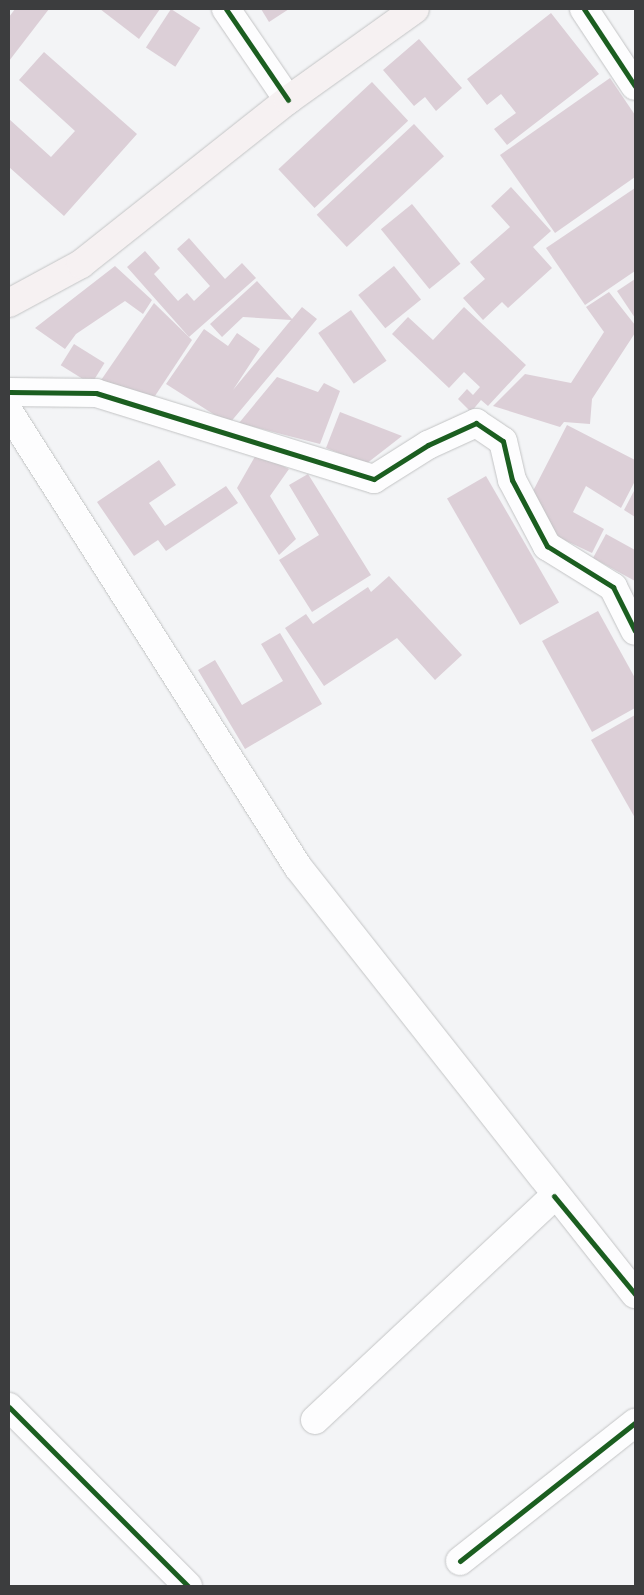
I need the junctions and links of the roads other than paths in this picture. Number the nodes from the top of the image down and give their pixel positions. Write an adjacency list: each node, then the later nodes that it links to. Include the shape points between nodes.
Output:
1 (226, 9): 5 (street)
2 (415, 9): 5 (main road)
3 (584, 9): 4 (street)
4 (635, 86)
5 (288, 100): 6 (main road, via 81,264)
6 (9, 303)
7 (9, 392): 9 (street, via 96,393 374,479 428,445 476,423 503,441 512,480 547,546 613,587)
8 (9, 412): 10 (street, via 298,867)
9 (635, 631)
10 (554, 1196): 11 (street); 13 (street)
11 (635, 1294)
12 (9, 1407): 16 (street)
13 (315, 1420)
14 (635, 1423): 15 (street)
15 (460, 1561)
16 (188, 1586)

